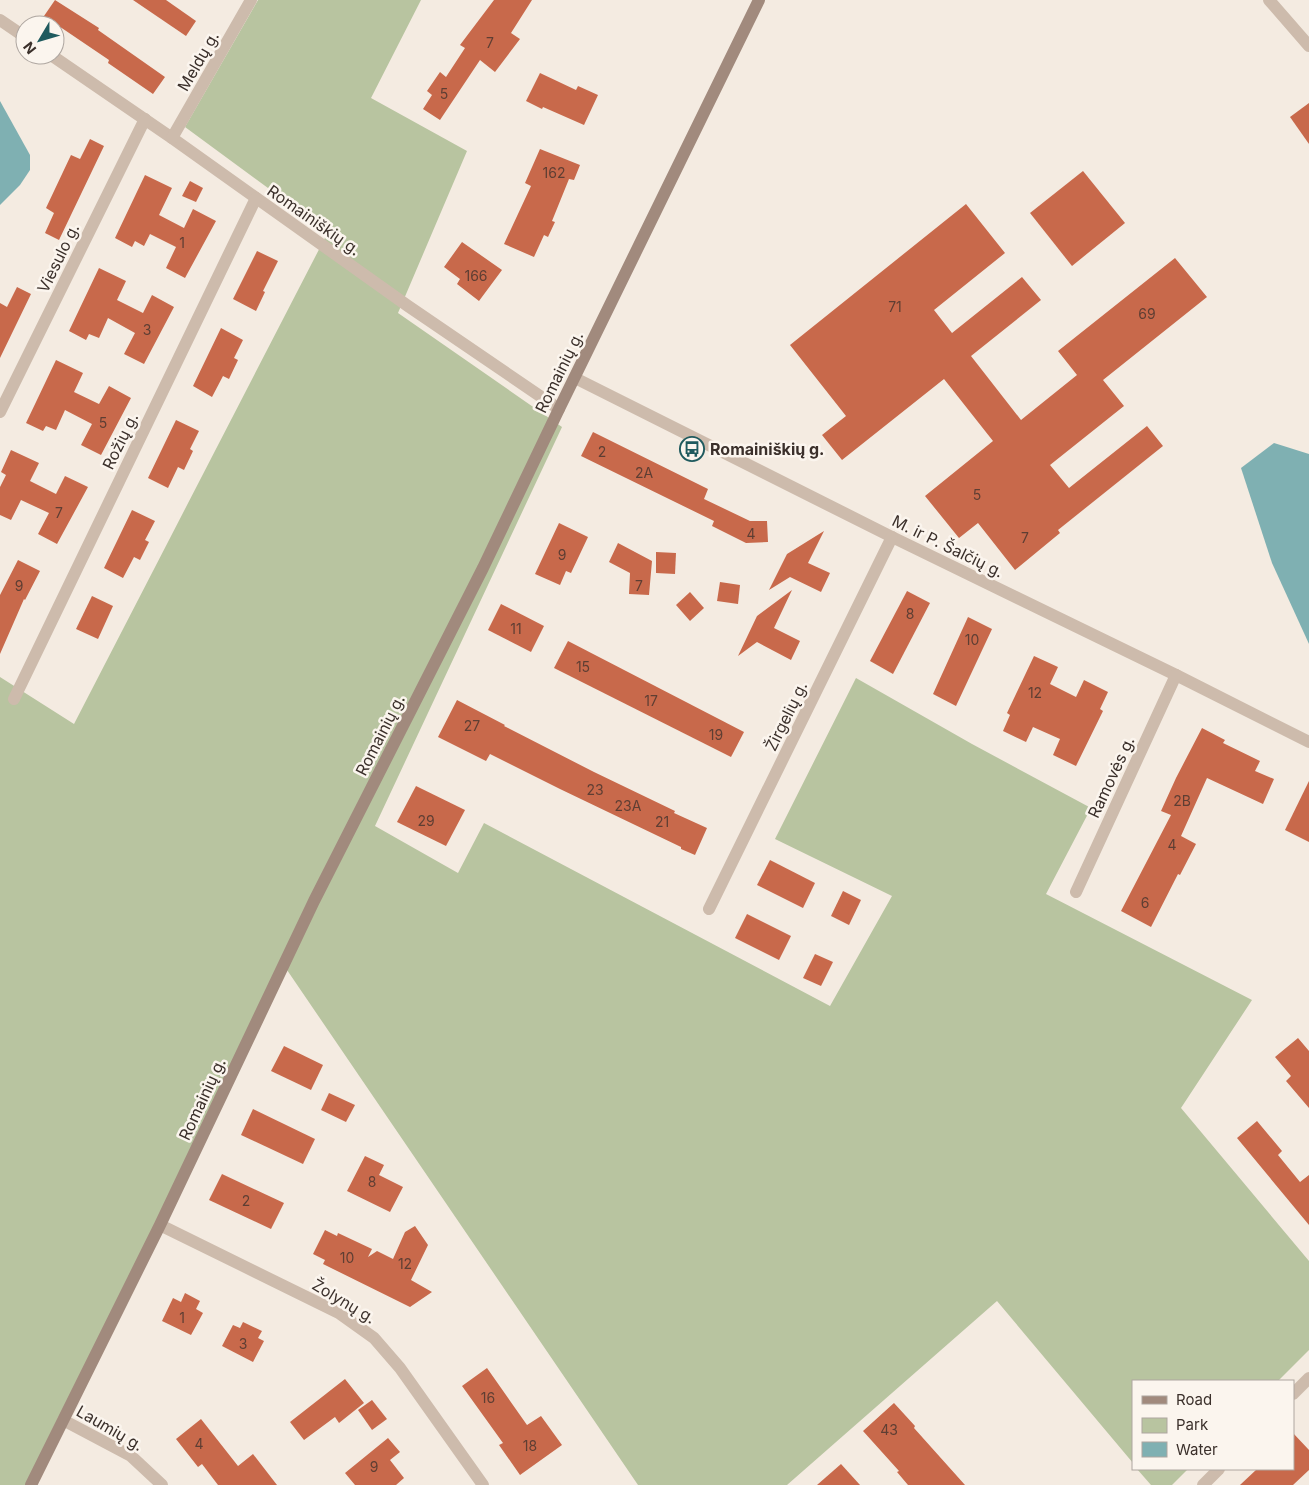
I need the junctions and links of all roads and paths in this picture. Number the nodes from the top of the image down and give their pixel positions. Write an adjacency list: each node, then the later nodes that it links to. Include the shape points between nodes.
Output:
1 (251, 0): 9 (street, Meldų g.)
2 (759, 0): 11 (main road, Romainių g.)
3 (1269, 0): 6 (street)
4 (0, 20): 5 (street)
5 (15, 30)
6 (1309, 46)
7 (65, 64): 8 (street, Romainiškių g.)
8 (145, 119): 9 (street, Romainiškių g.); 13 (street, Viesulo g.)
9 (172, 138): 10 (street, Romainiškių g.)
10 (256, 198): 12 (street, Romainiškių g.); 16 (street, Rožių g.)
11 (575, 378): 12 (main road, Romainių g.); 14 (street, M. ir P. Šalčių g.)
12 (559, 409): 20 (main road, Romainių g., via 483,568 314,901)
13 (0, 412)
14 (892, 537): 15 (street, M. ir P. Šalčių g.); 19 (street, Žirgelių g.)
15 (1176, 675): 17 (street, M. ir P. Šalčių g.); 18 (street, Ramovės g.)
16 (14, 699)
17 (1309, 742)
18 (1076, 892)
19 (709, 909)
20 (160, 1225): 23 (main road, Romainių g.); 27 (street, Žolynų g., via 339,1313 374,1338 400,1368)
21 (1309, 1378): 22 (street)
22 (1294, 1393)
23 (63, 1420): 25 (main road, Romainių g.); 26 (street, Laumių g., via 131,1456)
24 (1218, 1470): 28 (street)
25 (31, 1485)
26 (162, 1485)
27 (483, 1485)
28 (1203, 1485)

